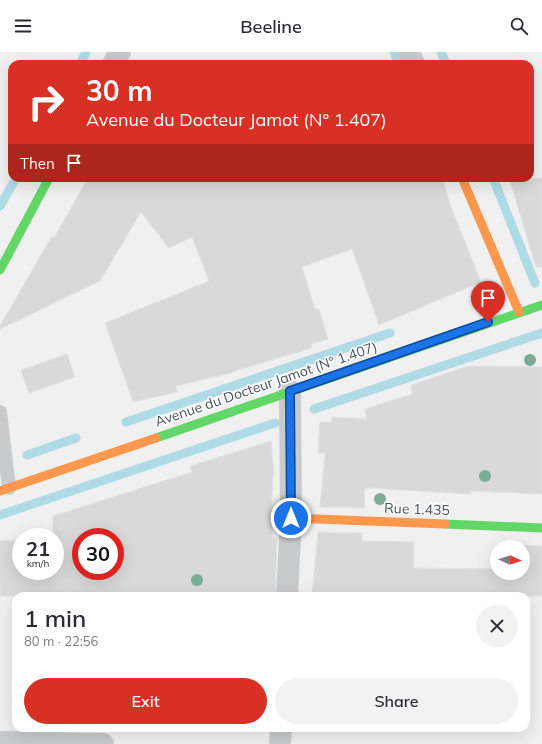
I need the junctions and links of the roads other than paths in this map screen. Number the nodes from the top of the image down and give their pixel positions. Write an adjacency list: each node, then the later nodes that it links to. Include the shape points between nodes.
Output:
1 (48, 182): 3 (main road)
2 (464, 182): 5 (main road)
3 (0, 270)
4 (542, 305): 5 (main road, Avenue du Docteur Jamot (N° 1.407))
5 (518, 312): 6 (main road, Avenue du Docteur Jamot (N° 1.407))
6 (290, 391): 8 (main road, Avenue du Docteur Jamot (N° 1.407)); 9 (street)
7 (0, 412): 8 (lane)
8 (3, 488)
9 (291, 518): 10 (main road, Rue 1.435); 11 (street)
10 (542, 528)
11 (287, 592)
12 (280, 732): 15 (street)
13 (0, 742): 14 (street)
14 (103, 744)
15 (280, 744)

